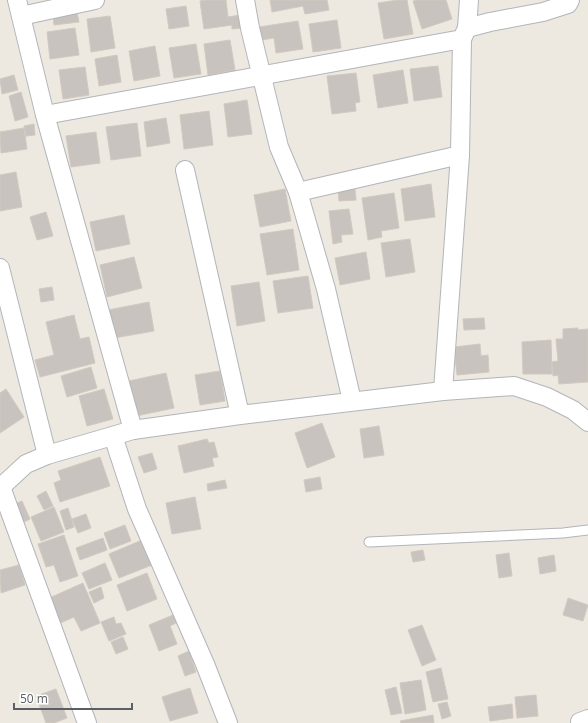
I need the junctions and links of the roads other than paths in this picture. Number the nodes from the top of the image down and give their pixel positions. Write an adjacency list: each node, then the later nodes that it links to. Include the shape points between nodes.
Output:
1 (95, 0): 5 (street)
2 (245, 0): 7 (street)
3 (469, 0): 6 (street)
4 (570, 0): 6 (street, via 568,4 543,12 490,22)
5 (19, 8): 8 (street)
6 (465, 34): 7 (street); 9 (street)
7 (262, 76): 8 (street); 11 (street, via 279,147)
8 (45, 115): 17 (street)
9 (460, 155): 11 (street); 13 (street)
10 (185, 170): 15 (street)
11 (298, 192): 14 (street, via 326,289)
12 (0, 268): 19 (street)
13 (443, 391): 14 (street); 16 (street, via 514,386 547,397 573,410)
14 (352, 401): 15 (street)
15 (240, 415): 17 (street)
16 (588, 422)
17 (133, 430): 18 (street)
18 (113, 436): 19 (street); 24 (street, via 138,510)
19 (48, 455): 20 (street, via 26,464)
20 (0, 487): 23 (street)
21 (588, 530): 22 (lane)
22 (369, 542)
23 (87, 723)
24 (228, 723)

